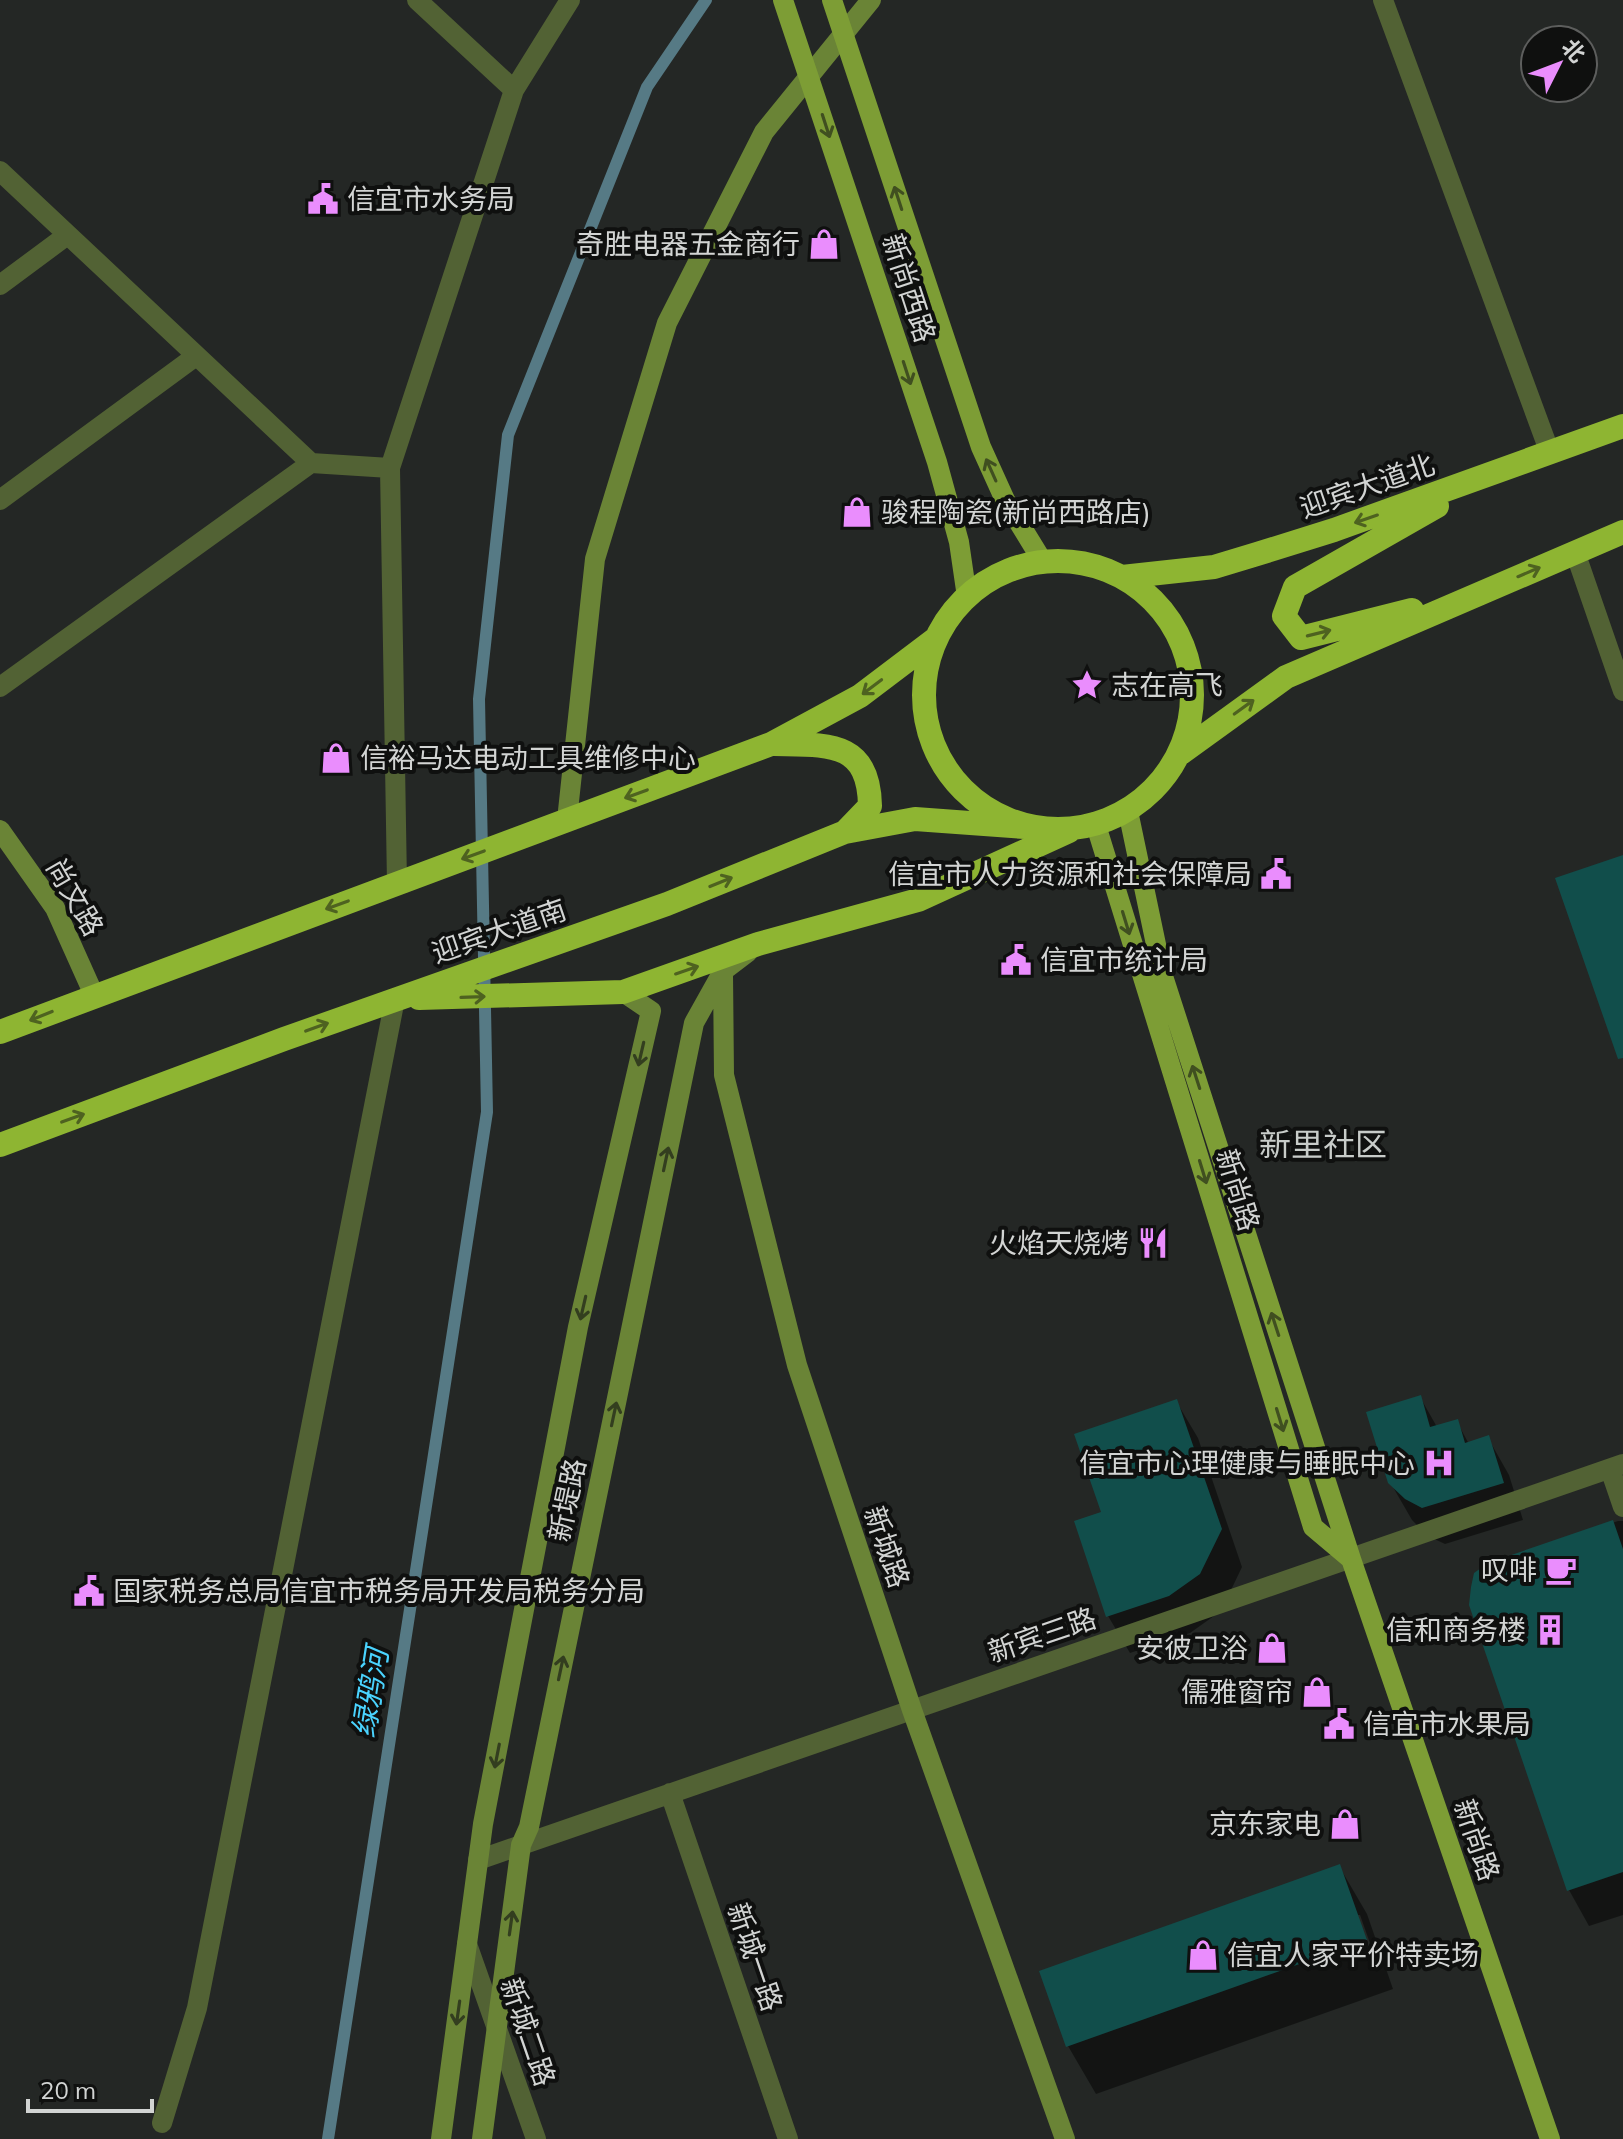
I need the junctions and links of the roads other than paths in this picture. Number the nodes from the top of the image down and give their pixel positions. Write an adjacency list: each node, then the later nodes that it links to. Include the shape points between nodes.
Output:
1 (417, 0): 9 (street)
2 (570, 0): 9 (street)
3 (783, 0): 8 (main road, 新尚西路)
4 (832, 0): 7 (main road, 新尚西路)
5 (871, 0): 7 (main road)
6 (1383, 0): 15 (street)
7 (844, 34): 8 (main road); 22 (main road, 新尚西路, one-way to 7, via 1005,500 981,447)
8 (809, 77): 25 (main road, 新尚西路, one-way to 25, via 937,462 959,542); 32 (main road, via 764,132 667,323 595,559)
9 (514, 90): 17 (street)
10 (0, 171): 11 (street)
11 (66, 236): 12 (street); 13 (street)
12 (0, 285)
13 (196, 356): 16 (street); 19 (street)
14 (1623, 426): 15 (highway, 迎宾大道北)
15 (1550, 453): 18 (highway, 迎宾大道北)
16 (311, 463): 17 (street); 27 (street)
17 (390, 468): 38 (street)
18 (1491, 475): 23 (highway, 迎宾大道北, one-way to 23, via 1214,567); 24 (highway, one-way to 24, via 1295,587 1284,616 1301,638)
19 (0, 500)
20 (1623, 532): 21 (highway)
21 (1575, 552): 24 (highway, one-way to 21); 28 (street)
22 (1043, 562): 23 (highway, via 1081,562); 25 (highway, via 995,575)
23 (1122, 577): 30 (highway, via 1155,601 1179,634 1191,673 1192,714)
24 (1481, 592): 30 (highway, one-way to 24, via 1286,677)
25 (967, 597): 26 (highway)
26 (934, 640): 29 (highway, one-way to 29, via 860,696); 34 (highway, via 923,685 928,732 948,774 982,807)
27 (0, 687)
28 (1623, 691)
29 (771, 744): 32 (highway, one-way to 32); 37 (highway, via 831,745 855,756 870,783 870,806)
30 (1181, 753): 31 (highway, via 1154,791)
31 (1128, 811): 33 (highway); 47 (main road, 新尚路, one-way to 31, via 1162,973)
32 (567, 820): 38 (highway, one-way to 38)
33 (1095, 822): 36 (highway); 47 (main road, 新尚路, one-way to 47, via 1313,1527)
34 (1025, 827): 36 (highway); 37 (highway, 迎宾大道南, via 915,819)
35 (0, 830): 41 (main road, 尚文路, via 55,908)
36 (1071, 830): 39 (highway, via 918,900 758,944)
37 (845, 832): 42 (highway, 迎宾大道南, one-way to 37, via 667,904)
38 (404, 881): 41 (highway, one-way to 41)
39 (722, 964): 40 (highway, one-way to 39); 48 (main road, 新城路, via 724,1075 797,1365); 50 (main road, 新堤路, one-way to 39, via 529,1827 694,1023)
40 (623, 992): 42 (highway, one-way to 40); 51 (main road, 新堤路, one-way to 51, via 651,1011 578,1327)
41 (94, 995): 43 (highway, one-way to 43)
42 (407, 995): 44 (highway, 迎宾大道南, one-way to 42); 54 (street, via 197,2008)
43 (0, 1032)
44 (0, 1145)
45 (1617, 1466): 46 (street); 47 (street, 新宾三路)
46 (1623, 1507)
47 (1351, 1559): 48 (street, 新宾三路); 60 (main road, 新尚路)
48 (912, 1710): 49 (street, 新宾三路); 59 (main road, 新城路)
49 (670, 1793): 50 (street, 新宾三路); 58 (street, 新城一路)
50 (521, 1845): 51 (street, 新宾三路); 53 (main road, 新堤路, one-way to 50)
51 (478, 1860): 52 (main road, 新堤路)
52 (467, 1944): 53 (street, 新城二路); 55 (main road, 新堤路, one-way to 55)
53 (497, 2028): 56 (main road, 新堤路); 57 (street, 新城二路)
54 (162, 2123)
55 (441, 2139)
56 (482, 2139)
57 (536, 2139)
58 (788, 2139)
59 (1065, 2139)
60 (1550, 2139)

